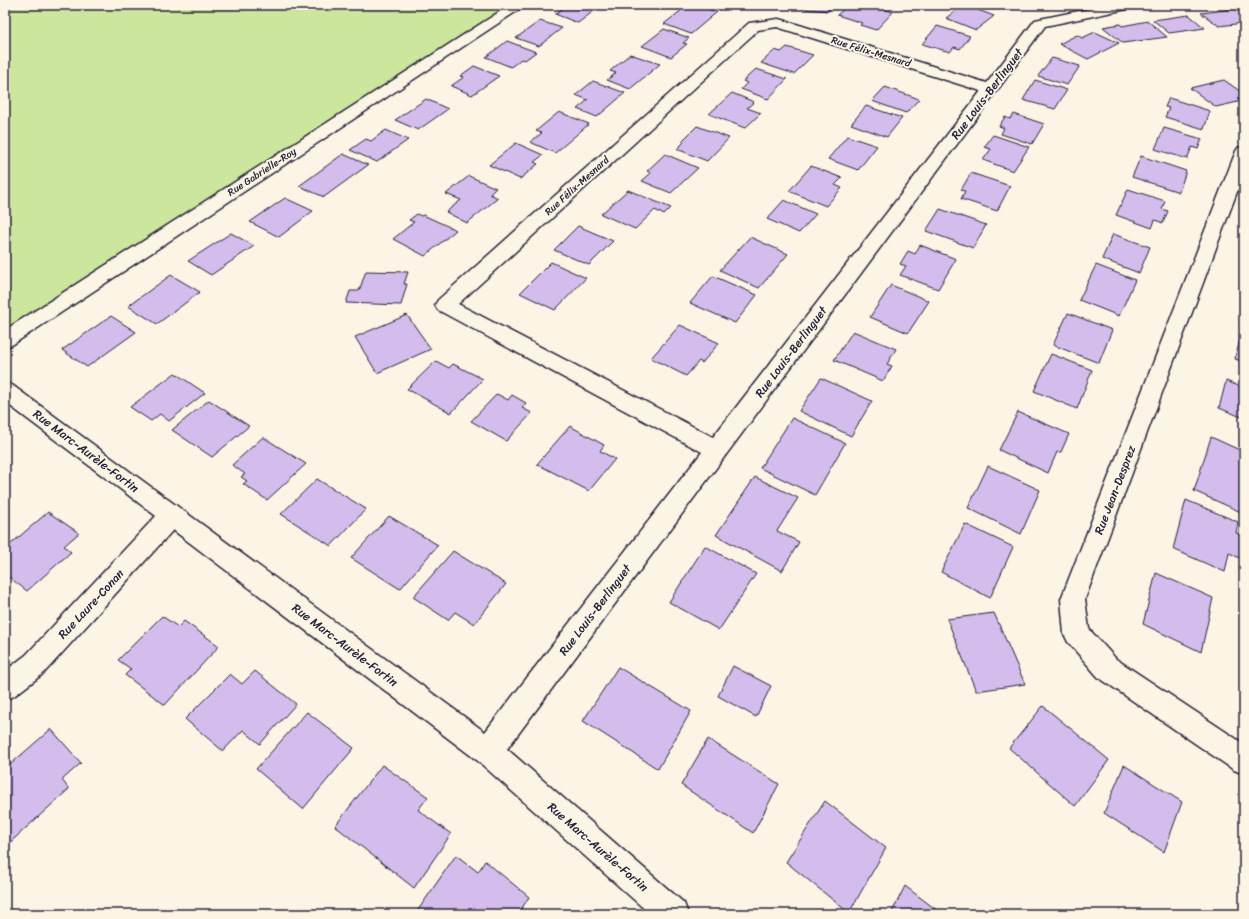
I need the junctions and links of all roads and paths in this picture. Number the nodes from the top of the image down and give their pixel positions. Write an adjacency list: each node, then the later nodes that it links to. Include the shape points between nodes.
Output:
1 (519, 5): 5 (street, Rue Gabrielle-Roy)
2 (1127, 5): 3 (street, Rue Louis-Berlinguet, via 1040,23)
3 (990, 89): 7 (street, Rue Louis-Berlinguet); 7 (street, Rue Félix-Mesnard, via 778,23 754,26 445,305)
4 (1244, 152): 11 (street, Rue Jean-Desprez, via 1073,599 1076,634 1107,668)
5 (5, 340)
6 (5, 391): 8 (street, Rue Marc-Aurèle-Fortin)
7 (717, 450): 10 (street, Rue Louis-Berlinguet)
8 (172, 515): 9 (street, Rue Laure-Conan, via 35,664); 10 (street, Rue Marc-Aurèle-Fortin)
9 (5, 687)
10 (488, 751): 12 (street, Rue Marc-Aurèle-Fortin)
11 (1244, 760)
12 (673, 914)

